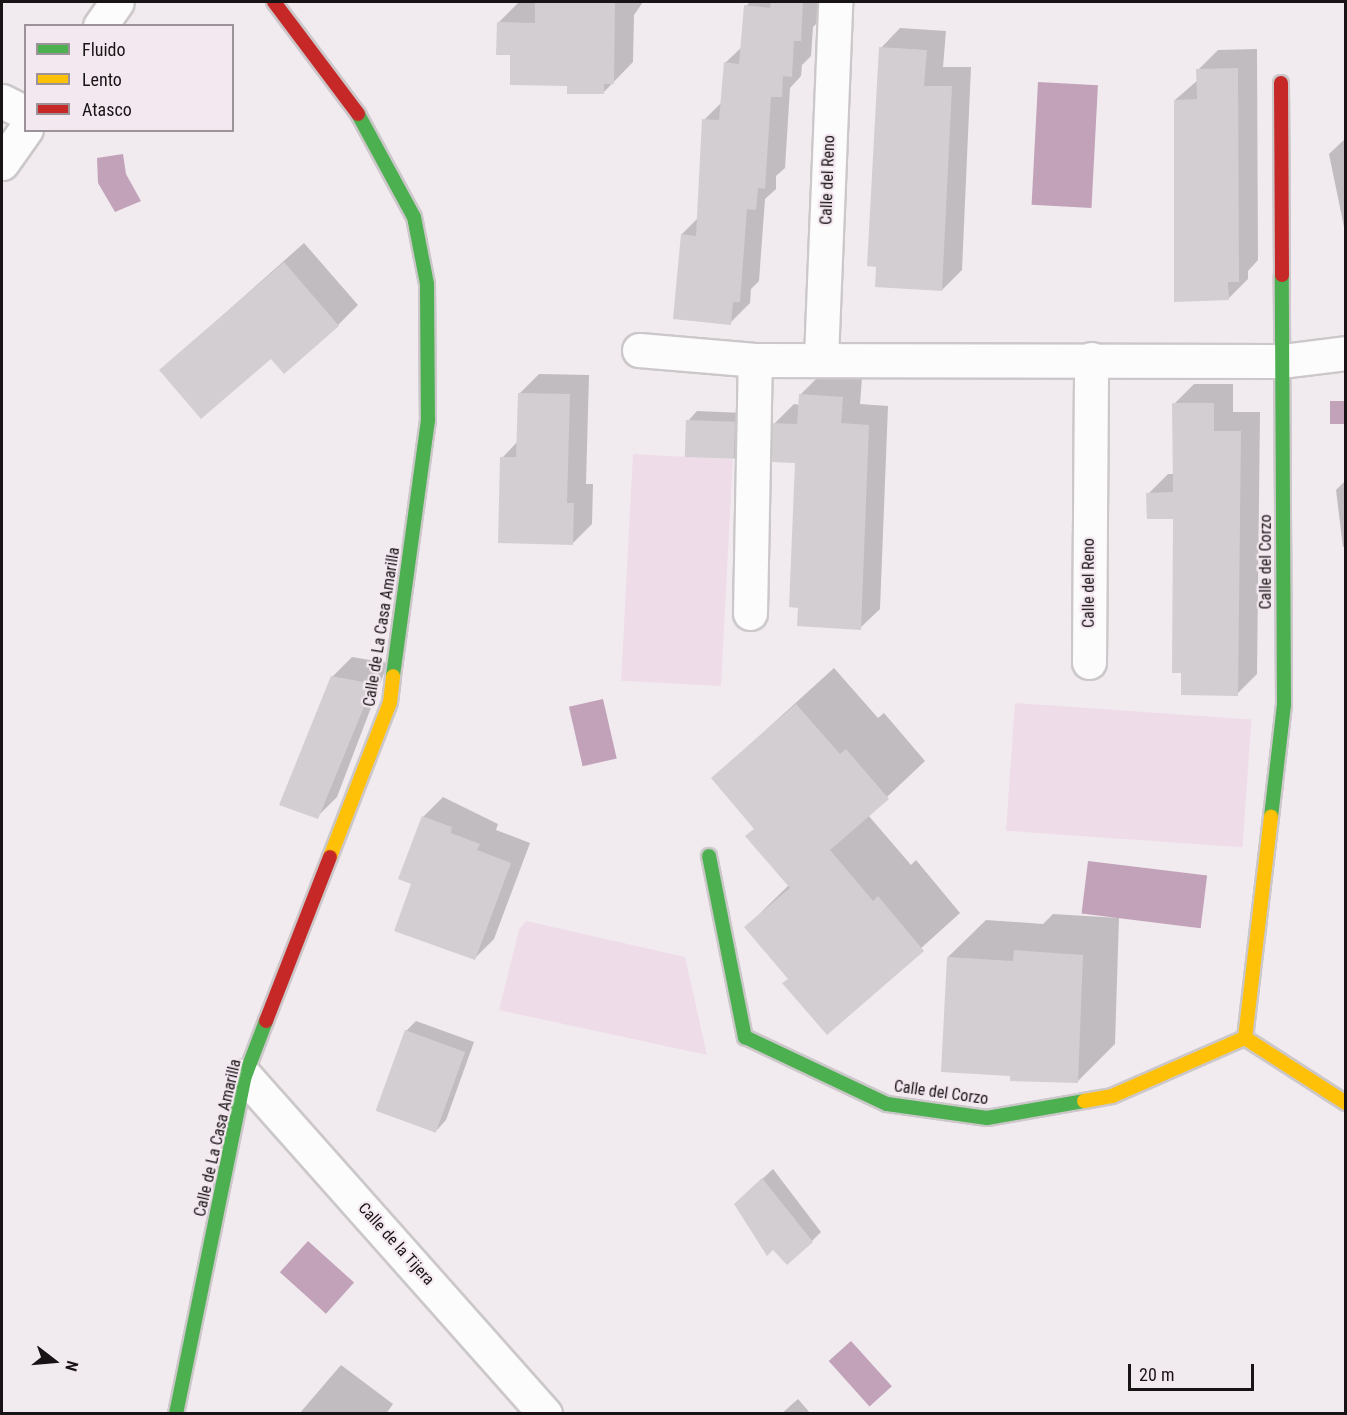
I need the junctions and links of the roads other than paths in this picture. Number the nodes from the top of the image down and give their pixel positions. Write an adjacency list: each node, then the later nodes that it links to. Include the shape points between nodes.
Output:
1 (117, 2): 4 (street)
2 (274, 2): 20 (street, Calle de La Casa Amarilla, via 351,102 414,217 427,284 428,420 390,702)
3 (835, 2): 12 (street, Calle del Reno)
4 (101, 24)
5 (1281, 83): 15 (street, Calle del Corzo)
6 (2, 100): 7 (street)
7 (24, 112)
8 (24, 132): 9 (street)
9 (2, 164)
10 (639, 350): 14 (street)
11 (1346, 353): 15 (street)
12 (821, 358): 13 (street); 14 (street)
13 (1091, 359): 15 (street); 17 (street, Calle del Reno)
14 (755, 360): 16 (street)
15 (1282, 361): 19 (street, Calle del Corzo, via 1284,704)
16 (750, 613)
17 (1089, 662)
18 (709, 856): 19 (street, Calle del Corzo, via 745,1037 887,1104 987,1118 1112,1096)
19 (1245, 1038): 21 (street)
20 (245, 1076): 22 (street, Calle de La Casa Amarilla); 23 (street, Calle de la Tijera)
21 (1346, 1103)
22 (176, 1413)
23 (546, 1413)

